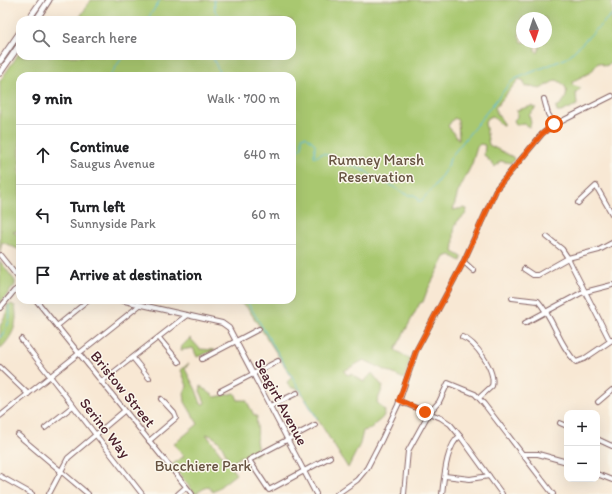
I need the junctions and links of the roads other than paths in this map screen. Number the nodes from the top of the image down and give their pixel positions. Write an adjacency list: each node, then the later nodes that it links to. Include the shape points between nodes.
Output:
1 (42, 0): 3 (main road)
2 (48, 0): 4 (main road)
3 (31, 16)
4 (38, 16)
5 (16, 38): 7 (main road)
6 (16, 50): 8 (main road)
7 (0, 61)
8 (0, 73)
9 (612, 96): 11 (street)
10 (544, 99): 11 (street)
11 (554, 124): 18 (street, via 542,134 497,188)
12 (578, 203): 13 (street, via 596,186)
13 (612, 214)
14 (547, 237): 17 (street, via 562,249)
15 (612, 244): 17 (street)
16 (0, 255): 21 (street)
17 (568, 258): 19 (street, via 536,276); 24 (street)
18 (464, 262): 20 (street); 57 (street, via 416,351)
19 (524, 269)
20 (474, 271)
21 (16, 275)
22 (612, 285): 24 (street)
23 (16, 291): 30 (street)
24 (586, 291): 31 (street); 39 (street)
25 (512, 298): 31 (street, via 534,300)
26 (39, 304): 34 (street, Bristow Street)
27 (83, 304): 34 (street)
28 (136, 304): 29 (street)
29 (140, 305): 32 (street); 41 (street)
30 (0, 308)
31 (547, 312): 33 (street); 39 (street, via 576,362)
32 (187, 315): 37 (street); 40 (street, Seagirt Avenue, via 224,324)
33 (525, 323)
34 (57, 326): 41 (street, Bristow Street)
35 (259, 329): 40 (street)
36 (462, 337): 55 (street, via 474,345 493,374 492,386)
37 (159, 338): 42 (street); 45 (street)
38 (21, 339): 48 (street, Serino Way)
39 (611, 341)
40 (236, 342): 43 (street); 47 (street, Seagirt Avenue)
41 (79, 354): 48 (street); 50 (street, Bristow Street)
42 (133, 358): 49 (street); 50 (street)
43 (202, 359)
44 (278, 361): 47 (street)
45 (179, 362)
46 (0, 367): 54 (street)
47 (253, 375): 52 (street); 60 (street, Seagirt Avenue)
48 (50, 376): 54 (street); 59 (street, Serino Way)
49 (149, 378)
50 (102, 382): 61 (street, Bristow Street)
51 (612, 390): 58 (street)
52 (220, 391)
53 (297, 393): 60 (street)
54 (28, 394): 63 (street)
55 (479, 398): 62 (street, via 448,384 439,402); 75 (street)
56 (161, 399): 73 (street, via 176,418)
57 (399, 400): 62 (street); 93 (street, via 367,468 357,480)
58 (598, 402)
59 (73, 406): 67 (street); 69 (street, Serino Way)
60 (270, 406): 71 (street, Seagirt Avenue)
61 (124, 411): 69 (street); 73 (street, Bristow Street)
62 (429, 413): 70 (street, via 450,424); 94 (street, via 408,451)
63 (0, 416)
64 (560, 422): 65 (street)
65 (564, 424)
66 (315, 425): 71 (street)
67 (45, 428)
68 (18, 435): 78 (street)
69 (95, 435): 78 (street, via 68,458); 89 (street, Serino Way)
70 (460, 436): 82 (street, via 453,444); 83 (street)
71 (288, 440): 79 (street, Seagirt Avenue); 79 (street, via 249,460 269,490)
72 (600, 440): 74 (street)
73 (149, 441): 85 (street, Bristow Street)
74 (612, 446)
75 (522, 454): 77 (street, via 538,454); 97 (street)
76 (330, 456): 79 (street)
77 (564, 461)
78 (60, 471): 87 (street); 88 (street)
79 (304, 471): 92 (street, Seagirt Avenue)
80 (600, 475): 84 (street)
81 (0, 476): 86 (street)
82 (445, 476): 83 (street); 95 (street)
83 (489, 476): 96 (street)
84 (612, 480)
85 (186, 487): 90 (street); 91 (street, Bristow Street)
86 (32, 494)
87 (49, 494)
88 (88, 494)
89 (142, 494)
90 (178, 494)
91 (192, 494)
92 (316, 494)
93 (336, 494)
94 (404, 494)
95 (442, 494)
96 (502, 494)
97 (553, 494)

